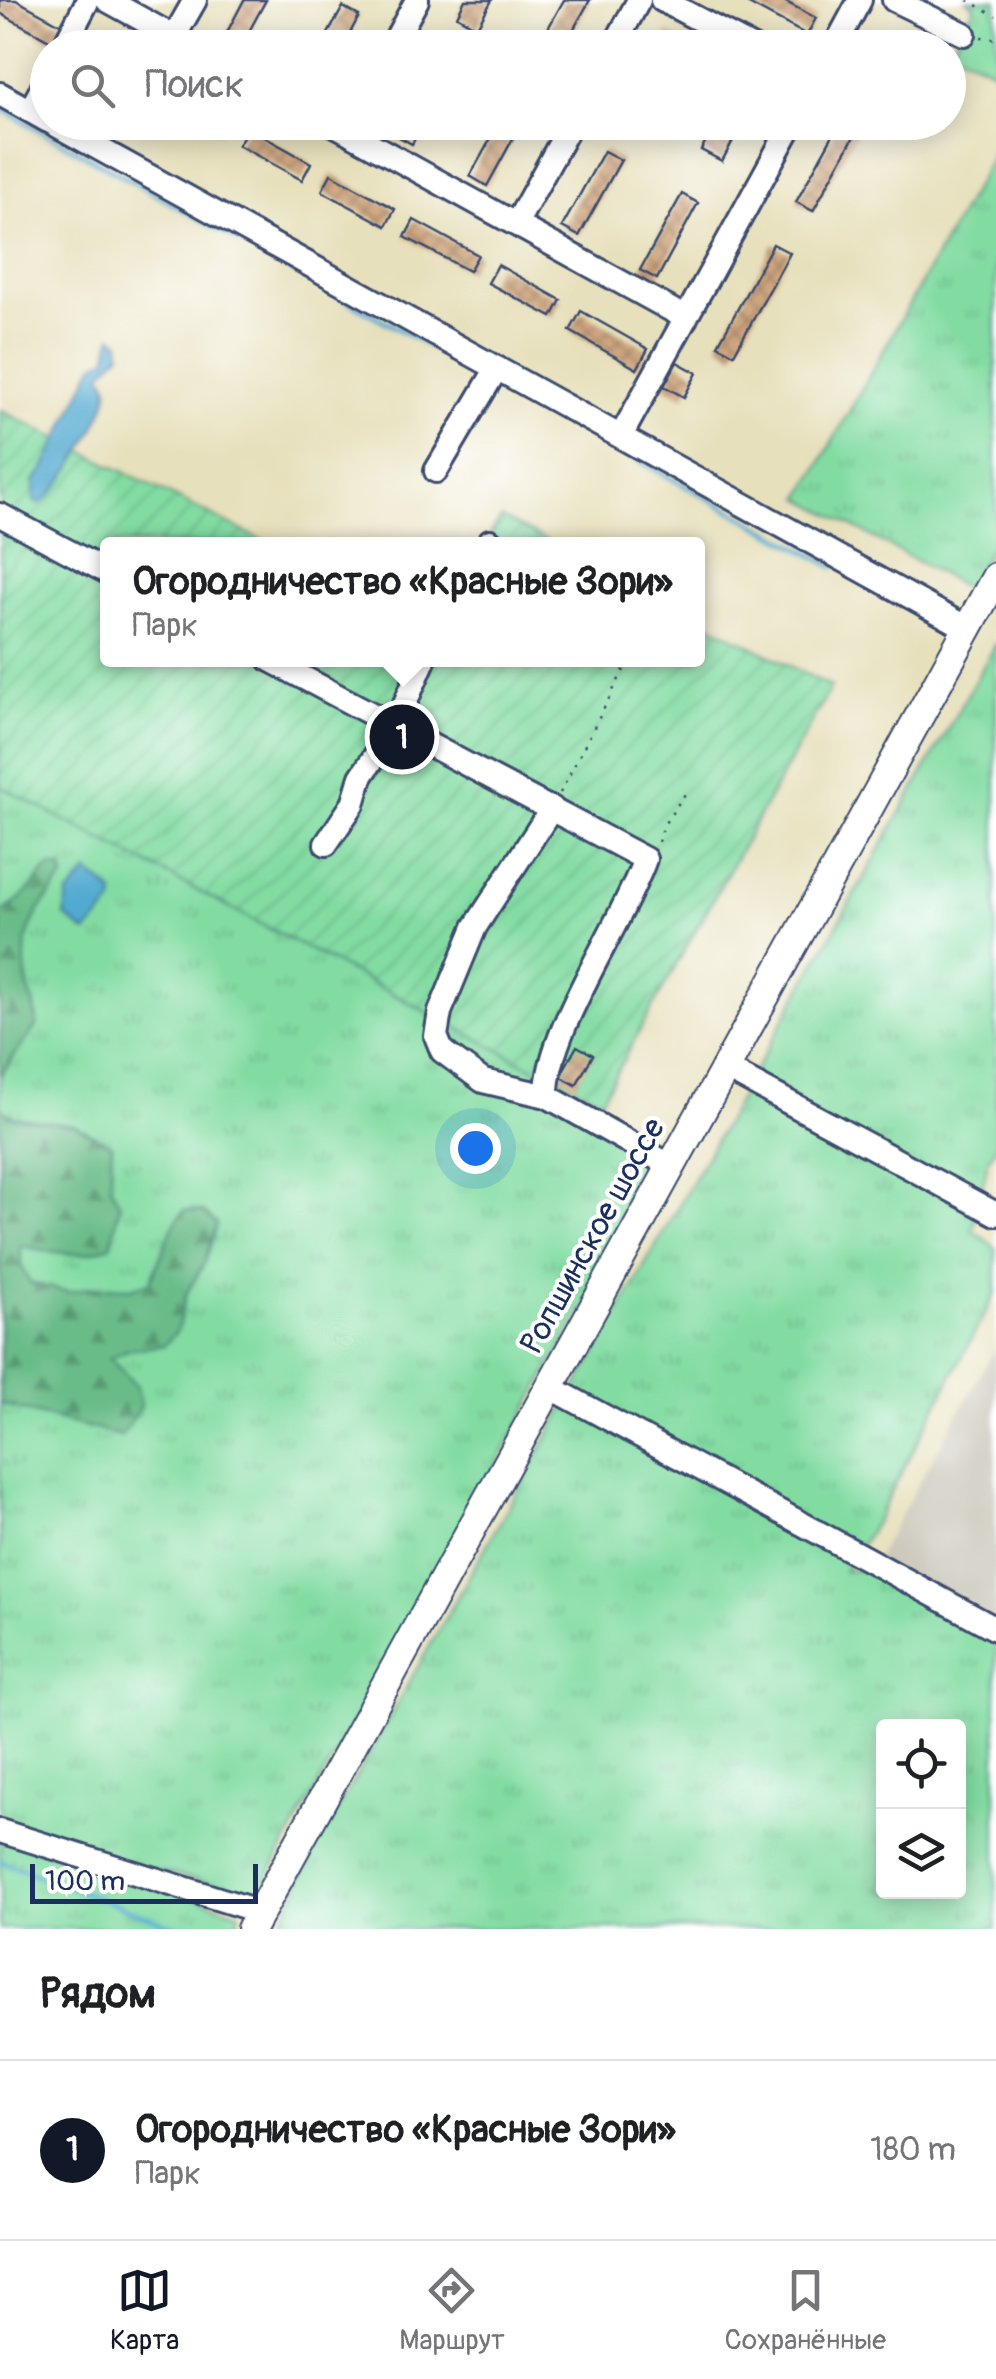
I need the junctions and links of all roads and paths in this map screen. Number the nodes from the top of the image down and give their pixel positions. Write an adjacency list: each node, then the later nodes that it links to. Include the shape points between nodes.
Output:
1 (88, 0): 11 (street)
2 (107, 0): 12 (street)
3 (194, 0): 13 (street)
4 (417, 0): 14 (street)
5 (639, 0): 15 (street)
6 (662, 0): 16 (street)
7 (860, 0): 17 (street)
8 (894, 0): 18 (street)
9 (968, 0): 10 (path)
10 (996, 16)
11 (72, 30)
12 (162, 30)
13 (187, 30)
14 (400, 30)
15 (623, 30)
16 (719, 30)
17 (844, 30)
18 (956, 30)
19 (0, 94): 20 (street)
20 (30, 111)
21 (83, 140): 27 (street)
22 (368, 140): 25 (street)
23 (562, 140): 25 (street)
24 (783, 140): 26 (street)
25 (516, 224): 26 (street)
26 (686, 318): 28 (street)
27 (497, 368): 28 (street); 29 (street)
28 (621, 436): 33 (street)
29 (436, 471)
30 (0, 515): 31 (street)
31 (100, 568)
32 (996, 577): 33 (main road, Ропшинское шоссе)
33 (968, 628): 42 (main road, Ропшинское шоссе)
34 (283, 667): 37 (street)
35 (421, 667): 37 (street)
36 (625, 667): 39 (path)
37 (394, 726): 39 (street); 40 (street)
38 (686, 791): 41 (path)
39 (552, 808): 41 (street); 43 (street, via 476,927 436,1036 442,1051 483,1081)
40 (326, 844)
41 (645, 860): 43 (street, via 564,1030 546,1078)
42 (725, 1068): 44 (main road, Ропшинское шоссе); 45 (street)
43 (547, 1096): 44 (street)
44 (671, 1166): 46 (main road, Ропшинское шоссе)
45 (996, 1214)
46 (550, 1387): 47 (street); 49 (main road, Ропшинское шоссе)
47 (996, 1629)
48 (0, 1831): 49 (street)
49 (256, 1920)

